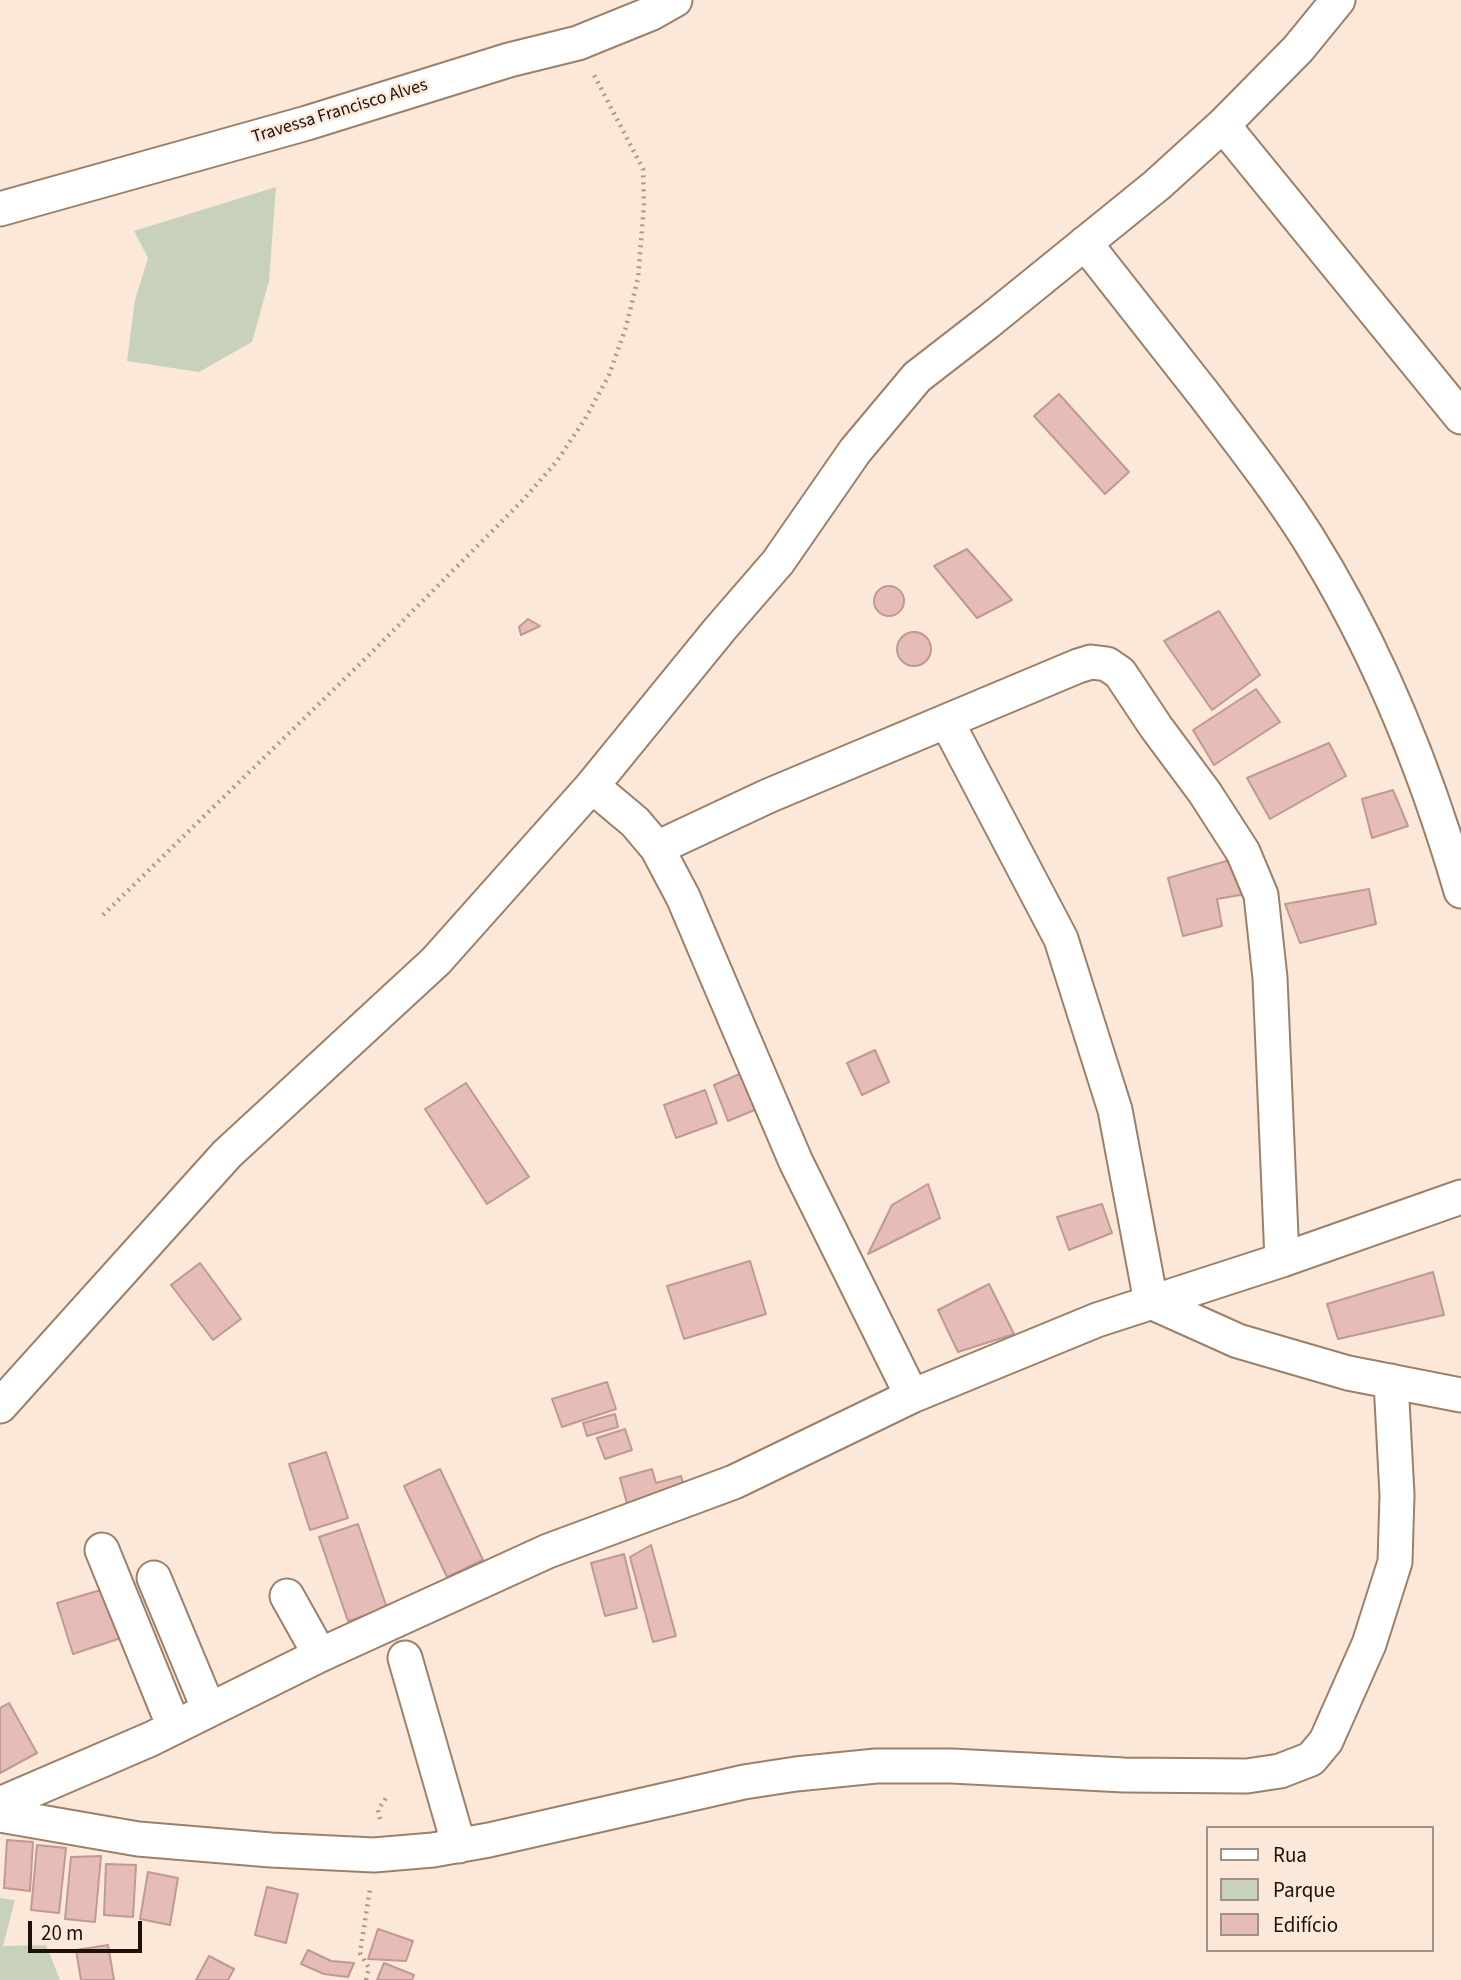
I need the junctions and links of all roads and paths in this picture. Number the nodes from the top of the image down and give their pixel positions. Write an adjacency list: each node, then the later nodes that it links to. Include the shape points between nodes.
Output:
1 (676, 0): 3 (street, Travessa Francisco Alves)
2 (1338, 0): 4 (street, via 1298,49)
3 (578, 43): 5 (street, Travessa Francisco Alves); 12 (path, via 643,169 638,278 609,375 557,461 524,499)
4 (1223, 125): 6 (street); 7 (street)
5 (0, 209)
6 (1085, 243): 9 (street, via 917,377 855,451 778,562); 11 (street, via 1265,474 1341,594 1413,745)
7 (1461, 417)
8 (947, 722): 10 (street); 14 (street, via 1078,666 1107,664 1120,673 1243,852 1261,895 1270,978); 15 (street, via 1061,939 1115,1110)
9 (592, 786): 10 (street, via 635,822); 19 (street, via 436,961 227,1154)
10 (657, 848): 18 (street, via 683,897 796,1161)
11 (1461, 891)
12 (103, 915)
13 (1461, 1198): 14 (street)
14 (1282, 1260): 15 (street)
15 (1151, 1303): 16 (street, via 1238,1341); 18 (street)
16 (1391, 1381): 17 (street); 29 (street, via 1395,1562 1369,1644 1326,1741 1311,1759 1280,1771 1247,1776 952,1766 876,1766 796,1774)
17 (1461, 1395)
18 (912, 1396): 23 (street, via 734,1482 548,1551)
19 (0, 1406)
20 (102, 1550): 26 (street)
21 (154, 1578): 25 (street)
22 (287, 1597): 23 (street)
23 (320, 1655): 25 (street)
24 (405, 1658): 29 (street)
25 (209, 1710): 26 (street)
26 (174, 1727): 27 (street)
27 (0, 1804)
28 (0, 1815): 29 (street, via 138,1839 271,1850 374,1855)
29 (459, 1846)
30 (370, 1888): 31 (path, via 360,1953 369,1968)
31 (366, 1980)

